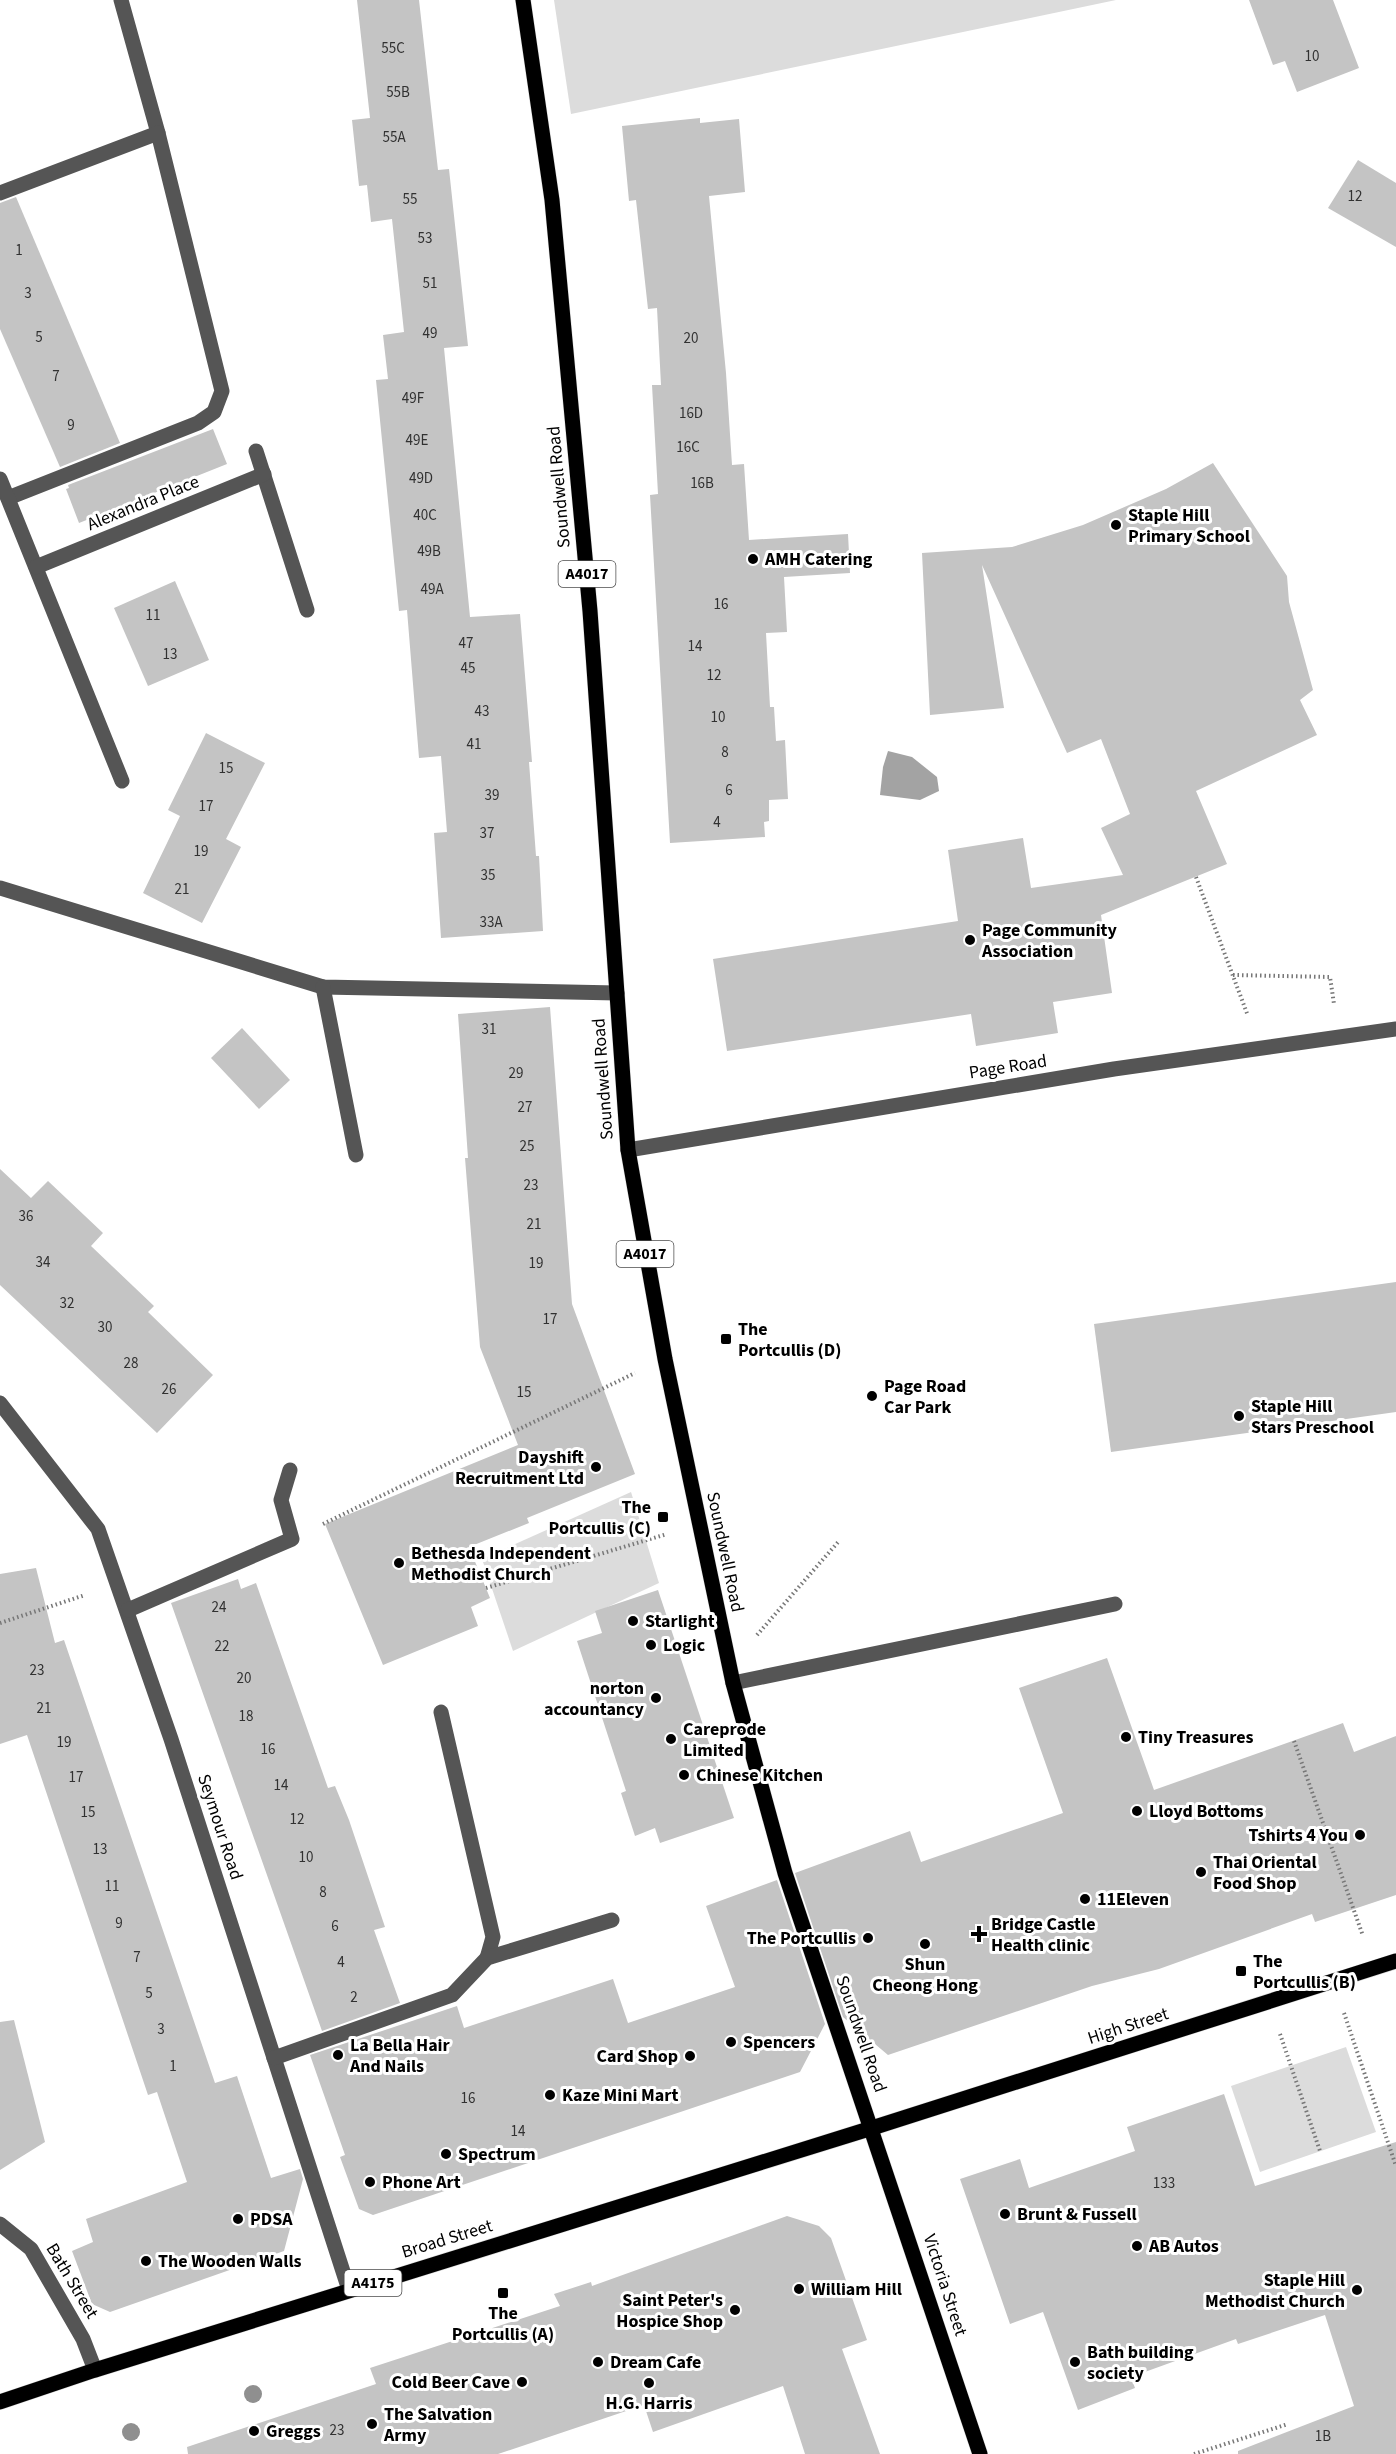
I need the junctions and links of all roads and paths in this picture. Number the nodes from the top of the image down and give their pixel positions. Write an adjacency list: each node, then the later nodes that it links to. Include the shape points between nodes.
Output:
1 (121, 0): 3 (street)
2 (524, 0): 16 (main road, Soundwell Road / A4017, via 554,223 590,611)
3 (158, 133): 4 (street); 8 (street, via 222,391 214,412 198,423)
4 (0, 193)
5 (256, 451): 6 (street)
6 (264, 474): 9 (street, Alexandra Place); 10 (street)
7 (0, 479): 8 (street)
8 (8, 498): 9 (street)
9 (36, 567): 11 (street)
10 (307, 610)
11 (122, 781)
12 (1196, 877): 14 (path)
13 (0, 888): 15 (street)
14 (1233, 975): 18 (path, via 1330,977); 19 (path)
15 (323, 987): 16 (street); 21 (street)
16 (617, 993): 20 (main road, Soundwell Road / A4017)
17 (1396, 1029): 18 (street, Page Road)
18 (1339, 1037): 19 (street, Page Road)
19 (1260, 1049): 20 (street, Page Road, via 1114,1069)
20 (628, 1150): 22 (main road, Soundwell Road / A4017)
21 (356, 1155)
22 (665, 1359): 25 (main road, Soundwell Road / A4017); 26 (path)
23 (0, 1403): 28 (street, Seymour Road, via 98,1529)
24 (291, 1470): 26 (street, via 281,1500)
25 (699, 1525): 29 (path); 33 (main road, Soundwell Road / A4017)
26 (292, 1539): 31 (street)
27 (839, 1541): 33 (path)
28 (117, 1585): 31 (street, Seymour Road); 32 (path)
29 (486, 1588)
30 (1115, 1604): 34 (street)
31 (128, 1610): 43 (street, Seymour Road)
32 (0, 1623)
33 (730, 1668): 34 (main road, Soundwell Road / A4017)
34 (733, 1683): 44 (main road, Soundwell Road / A4017, via 785,1873)
35 (441, 1712): 38 (street, via 493,1938)
36 (1294, 1741): 40 (path)
37 (612, 1920): 38 (street)
38 (486, 1958): 43 (street, via 452,1995)
39 (1396, 1961): 40 (main road, High Street)
40 (1374, 1968): 41 (main road, High Street)
41 (1333, 1982): 42 (main road, High Street); 46 (path)
42 (1269, 2002): 44 (main road, High Street); 45 (path)
43 (274, 2058): 48 (street, Seymour Road)
44 (872, 2128): 48 (main road, Broad Street / A4175); 52 (main road, Victoria Street / A4017)
45 (1320, 2151)
46 (1396, 2166)
47 (0, 2224): 49 (street, Bath Street, via 31,2249 83,2339)
48 (349, 2290): 49 (main road, Broad Street / A4175)
49 (95, 2370): 50 (main road, Broad Street / A4175)
50 (0, 2402)
51 (1288, 2424): 53 (path)
52 (980, 2454)
53 (1194, 2454)

